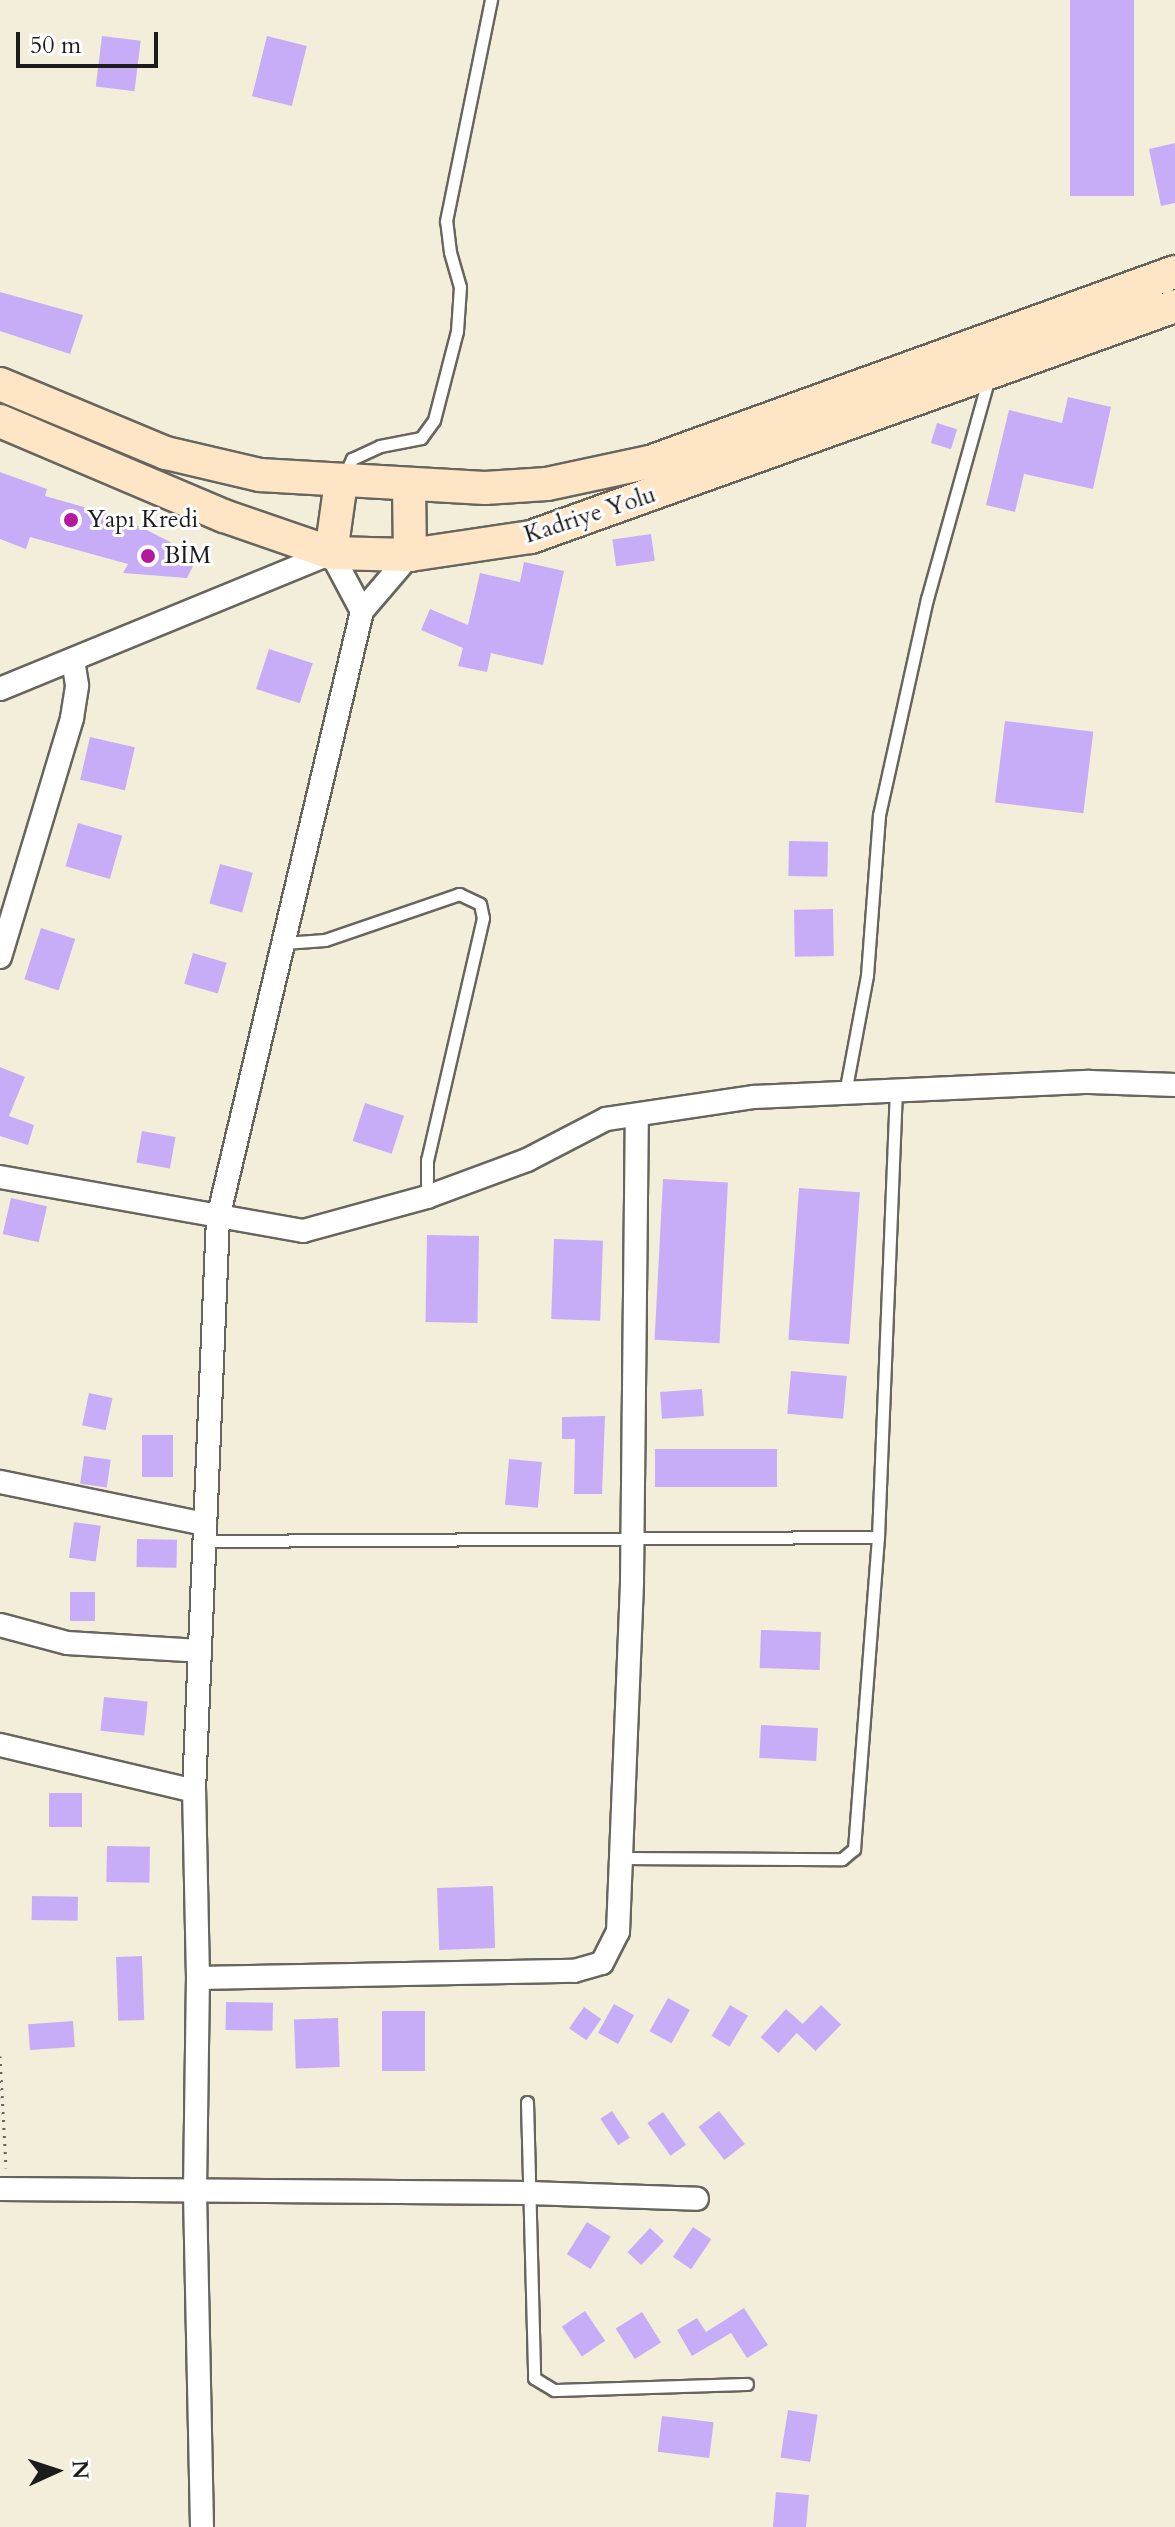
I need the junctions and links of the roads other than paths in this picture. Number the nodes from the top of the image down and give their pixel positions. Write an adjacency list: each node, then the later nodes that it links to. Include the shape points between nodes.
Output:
1 (491, 0): 7 (lane, via 446,221 460,287 457,331 434,420 421,438 380,446 352,459)
2 (1175, 272): 8 (main road, Kadriye Yolu, via 650,462 547,484)
3 (1175, 306): 4 (main road, Kadriye Yolu)
4 (990, 373): 10 (main road, Kadriye Yolu, via 531,537); 18 (lane, via 927,599 879,815 867,975)
5 (0, 384): 7 (main road, Kadriye Yolu, via 166,453 260,475)
6 (0, 421): 9 (main road, Kadriye Yolu, via 224,516)
7 (341, 482): 8 (main road, Kadriye Yolu); 9 (main road)
8 (409, 485): 10 (main road)
9 (331, 553): 10 (main road, Kadriye Yolu); 11 (street); 12 (street)
10 (410, 555): 11 (street)
11 (362, 611): 14 (street)
12 (73, 659): 13 (street); 15 (street, via 77,685 72,718)
13 (0, 689)
14 (284, 943): 21 (lane, via 325,940 459,894 480,904 483,918 427,1160); 22 (street)
15 (0, 957)
16 (1175, 1085): 17 (street, via 1090,1082)
17 (896, 1090): 18 (street); 25 (lane)
18 (845, 1093): 19 (street, via 754,1097)
19 (637, 1115): 21 (street, via 606,1119 527,1160); 26 (street)
20 (0, 1177): 22 (street)
21 (427, 1197): 22 (street, via 303,1231)
22 (218, 1218): 24 (street)
23 (0, 1482): 24 (street)
24 (205, 1532): 26 (lane); 28 (street)
25 (878, 1537): 26 (lane); 31 (lane, via 854,1849 842,1859)
26 (632, 1539): 31 (street)
27 (0, 1625): 28 (street, via 67,1643)
28 (200, 1651): 30 (street)
29 (0, 1745): 30 (street)
30 (194, 1791): 32 (street)
31 (621, 1858): 32 (street, via 618,1932 602,1963 574,1971)
32 (198, 1978): 35 (street)
33 (527, 2102): 36 (lane)
34 (4, 2189): 35 (street)
35 (195, 2191): 36 (street); 39 (street)
36 (529, 2193): 37 (street); 38 (lane, via 534,2378 554,2390)
37 (697, 2199)
38 (747, 2384)
39 (202, 2527)

